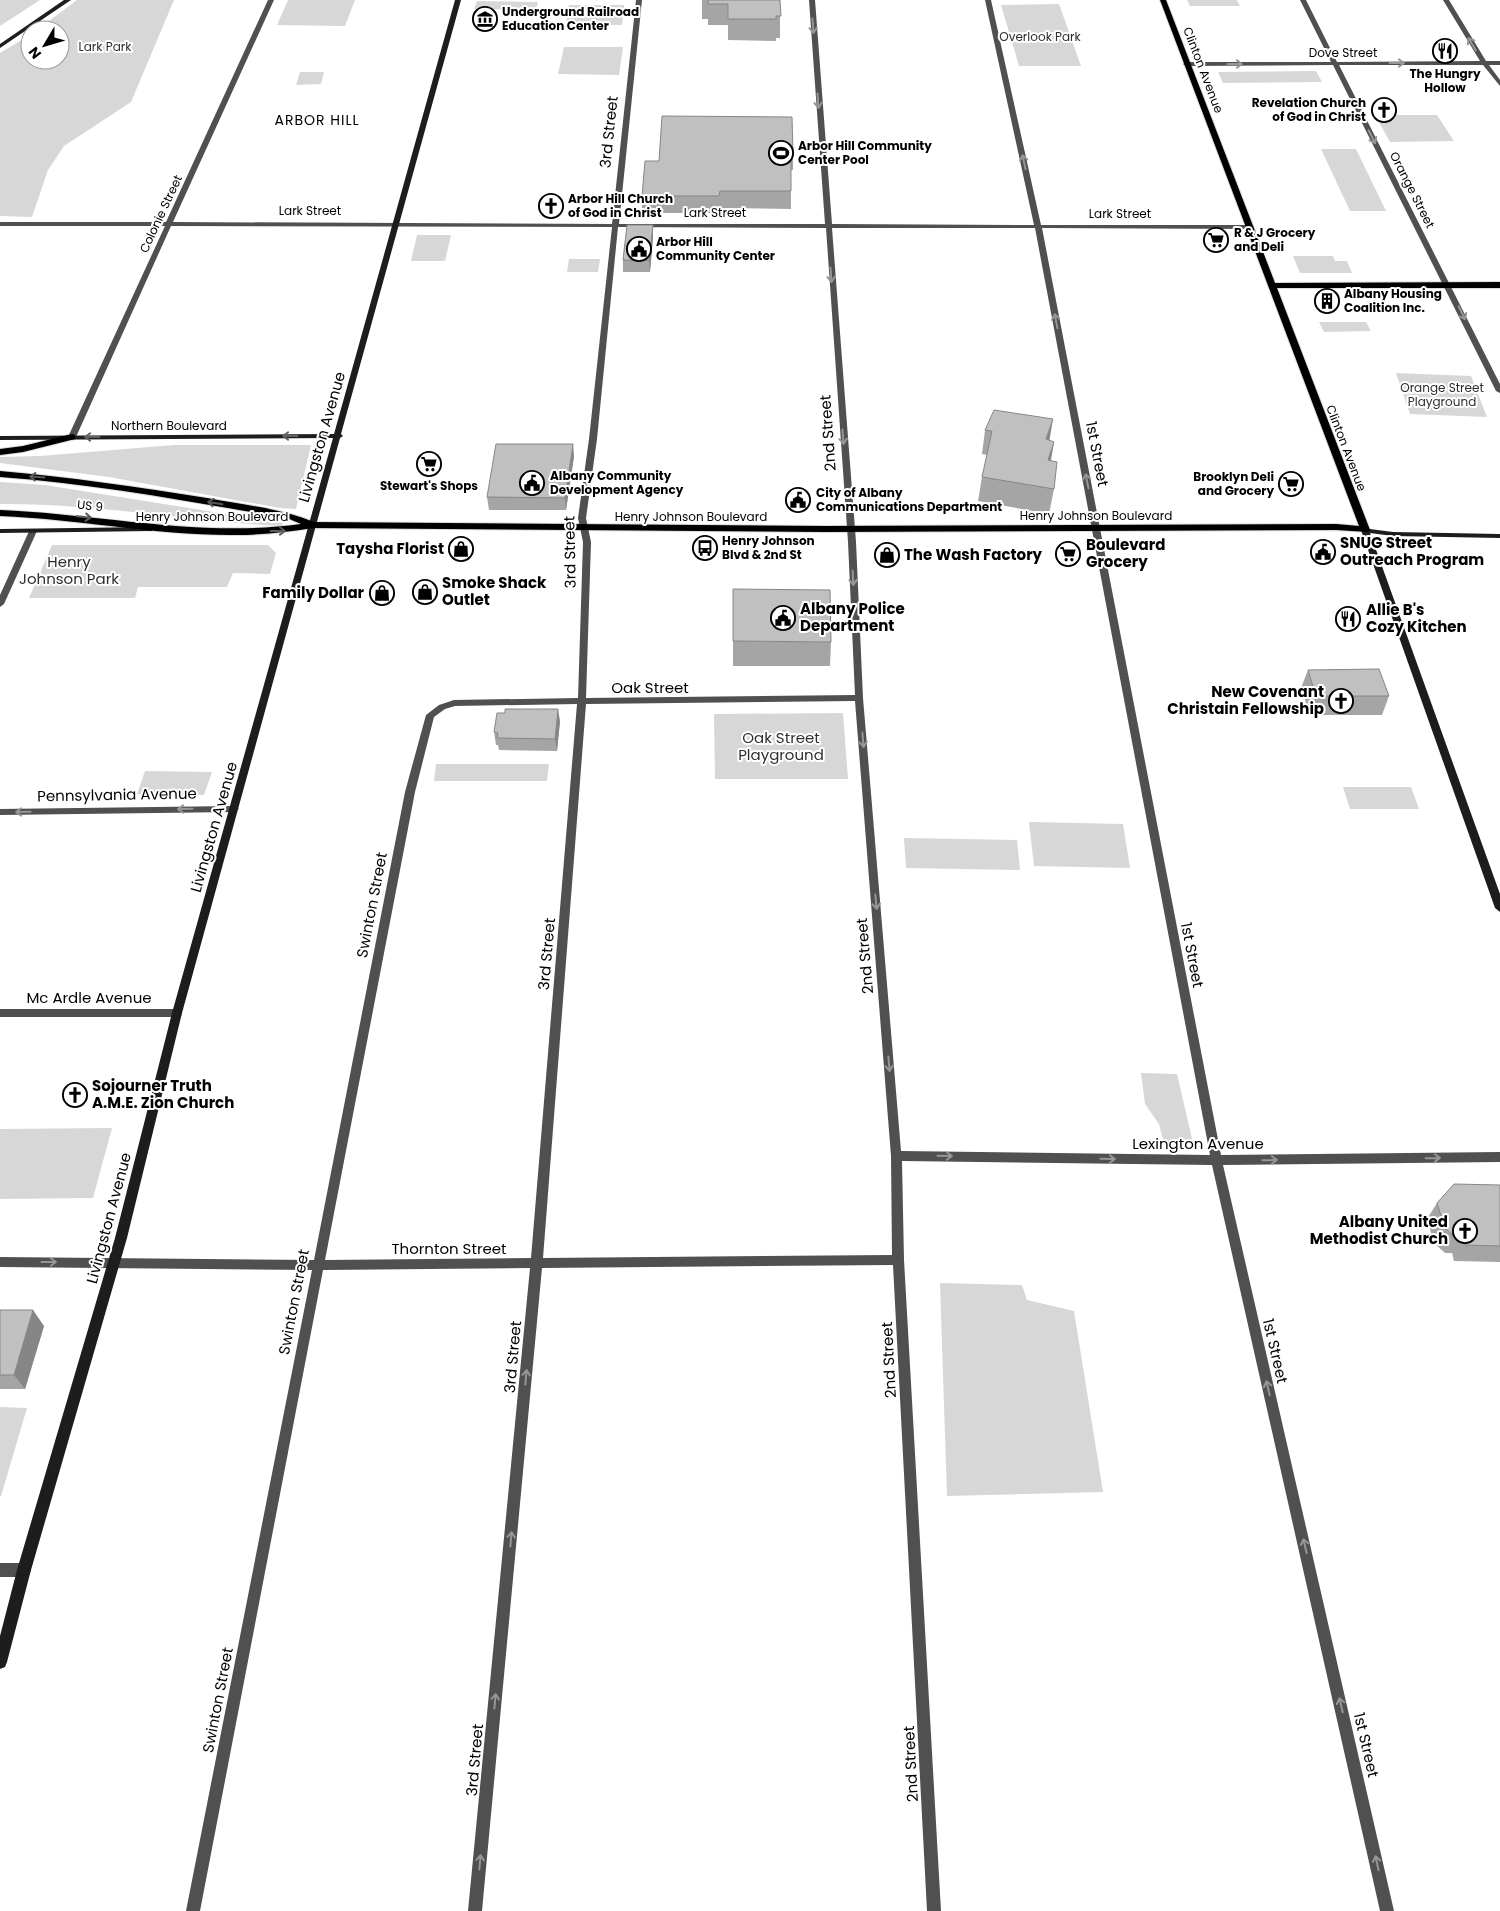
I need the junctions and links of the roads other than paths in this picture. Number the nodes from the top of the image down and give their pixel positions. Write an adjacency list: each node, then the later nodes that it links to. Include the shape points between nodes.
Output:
1 (68, 0): 10 (street)
2 (271, 0): 16 (street, Colonie Street)
3 (458, 0): 18 (street, Livingston Avenue)
4 (639, 0): 19 (street, 3rd Street)
5 (812, 0): 20 (street, 2nd Street, one-way to 20)
6 (988, 0): 21 (street, 1st Street, one-way to 6)
7 (1163, 0): 13 (main road, Clinton Avenue)
8 (1303, 0): 14 (street, Orange Street)
9 (1446, 0): 11 (street, one-way to 9)
10 (0, 46)
11 (1485, 63): 12 (street, Dove Street); 14 (street, Dove Street, one-way to 11); 15 (street)
12 (1500, 63)
13 (1186, 64): 14 (street, Dove Street, one-way to 14); 22 (main road, Clinton Avenue)
14 (1336, 64): 23 (street, Orange Street, one-way to 23)
15 (1500, 84)
16 (170, 223): 17 (street, Lark Street); 18 (street, Lark Street); 28 (street, Colonie Street)
17 (0, 224)
18 (395, 224): 19 (street, Lark Street); 27 (street, Livingston Avenue)
19 (614, 226): 20 (street, Lark Street); 35 (street, 3rd Street, via 582,518)
20 (827, 226): 21 (street, Lark Street); 37 (street, 2nd Street, one-way to 37)
21 (1038, 226): 22 (street, Lark Street); 36 (street, 1st Street, one-way to 21)
22 (1251, 227): 25 (main road, Clinton Avenue)
23 (1448, 285): 24 (main road); 25 (main road); 26 (street, Orange Street, one-way to 26)
24 (1500, 285)
25 (1272, 286): 38 (main road, Clinton Avenue)
26 (1500, 391)
27 (339, 436): 28 (street, Northern Boulevard, one-way to 28); 33 (street, Livingston Avenue)
28 (72, 437): 29 (street, Northern Boulevard); 30 (main road)
29 (0, 438)
30 (0, 452)
31 (0, 474): 33 (main road, US 9, one-way to 31, via 289,515 130,488)
32 (0, 513): 34 (main road, US 9 / US 9, one-way to 34, via 49,514)
33 (313, 525): 34 (main road, Henry Johnson Boulevard / US 9, one-way to 33, via 286,531); 35 (main road, Henry Johnson Boulevard / US 9); 46 (street, Livingston Avenue)
34 (177, 528): 40 (street, Henry Johnson Boulevard)
35 (584, 529): 37 (main road, Henry Johnson Boulevard / US 9); 44 (street, 3rd Street, via 588,542)
36 (1096, 529): 37 (main road, Henry Johnson Boulevard / US 9); 38 (main road, Henry Johnson Boulevard / US 9, via 1336,527); 53 (street, 1st Street)
37 (850, 530): 43 (street, 2nd Street, one-way to 43)
38 (1365, 530): 41 (street, Henry Johnson Boulevard, via 1393,534); 48 (street, Clinton Avenue)
39 (0, 531): 40 (street)
40 (33, 531): 42 (street)
41 (1500, 536)
42 (0, 604)
43 (859, 698): 44 (street, Oak Street); 51 (street, 2nd Street, one-way to 51)
44 (582, 702): 45 (street, Oak Street, via 454,704); 57 (street, 3rd Street)
45 (442, 707): 58 (street, Swinton Street, via 430,715 410,792)
46 (234, 809): 47 (street, Pennsylvania Avenue, one-way to 47); 50 (street, Livingston Avenue)
47 (0, 812)
48 (1500, 908)
49 (0, 1013): 50 (street, Mc Ardle Avenue)
50 (177, 1013): 56 (street, Livingston Avenue)
51 (896, 1156): 53 (street, Lexington Avenue, one-way to 53); 54 (street, 2nd Street)
52 (1500, 1157): 53 (street, Lexington Avenue, one-way to 52)
53 (1216, 1160): 65 (street, 1st Street, one-way to 53)
54 (898, 1260): 57 (street, Thornton Street); 64 (street, 2nd Street)
55 (0, 1262): 56 (street, Thornton Street, one-way to 56)
56 (114, 1262): 58 (street, Thornton Street); 60 (street, Livingston Avenue)
57 (537, 1263): 58 (street, Thornton Street); 63 (street, 3rd Street, one-way to 57)
58 (317, 1265): 62 (street, Swinton Street)
59 (0, 1570): 60 (street)
60 (24, 1570): 61 (street, Livingston Avenue)
61 (0, 1662)
62 (193, 1911)
63 (476, 1911)
64 (934, 1911)
65 (1387, 1911)

